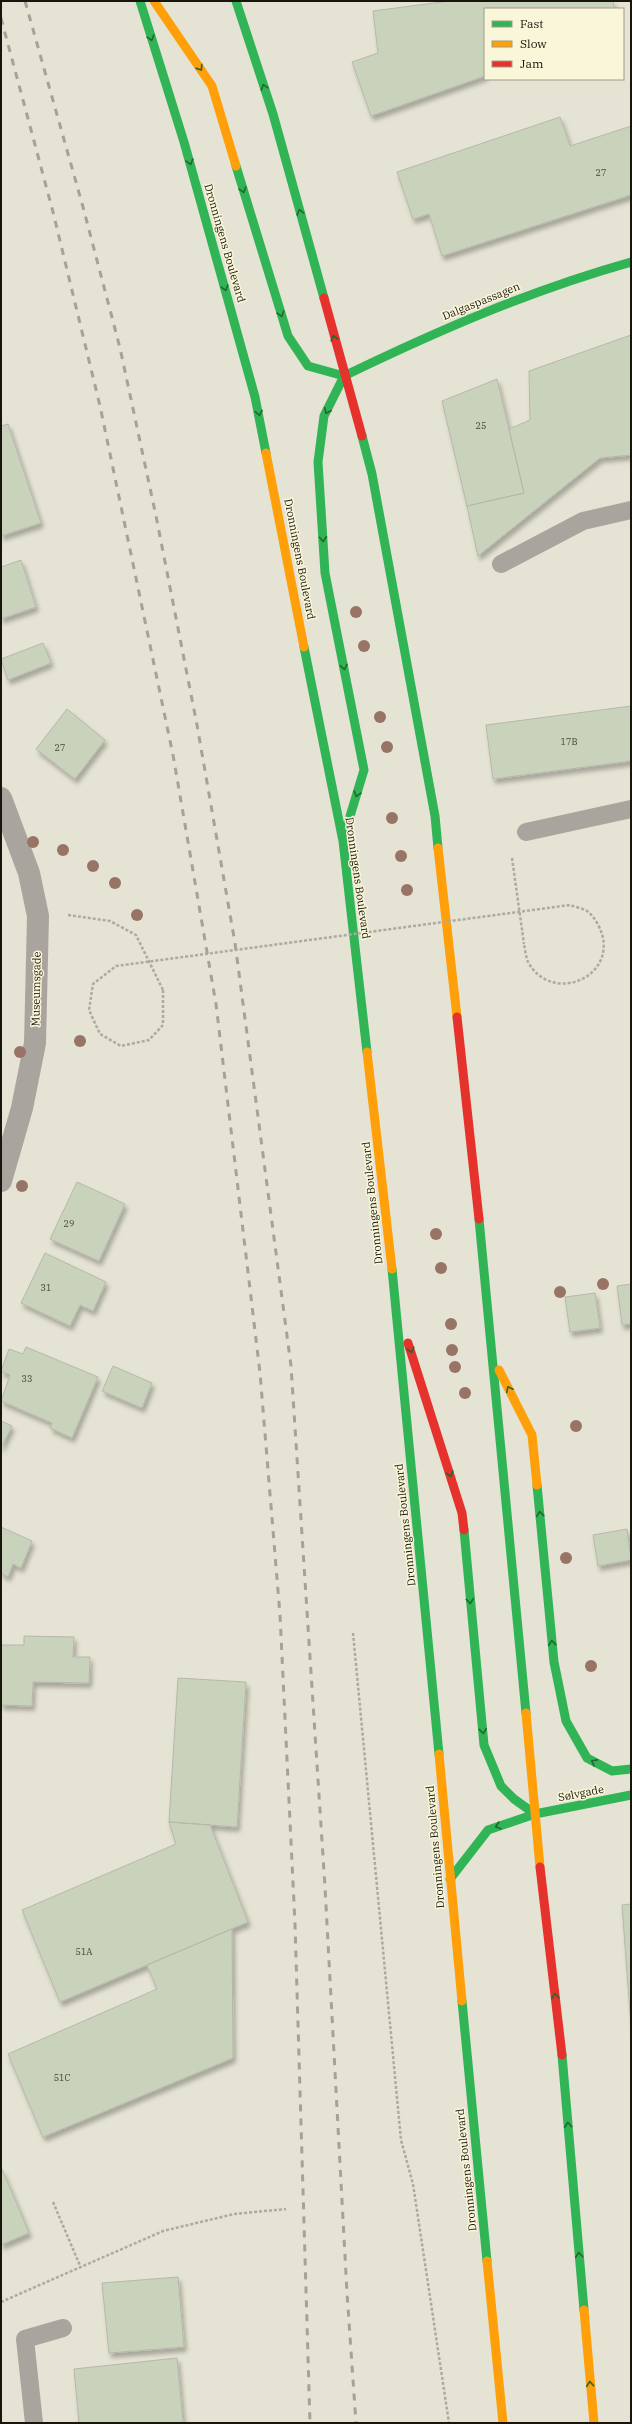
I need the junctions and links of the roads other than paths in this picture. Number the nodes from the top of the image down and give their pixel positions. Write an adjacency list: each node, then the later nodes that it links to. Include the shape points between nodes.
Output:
1 (140, 1): 11 (main road, Dronningens Boulevard, one-way to 11, via 184,142 256,397)
2 (154, 1): 5 (main road, one-way to 5, via 212,86 288,336 308,366)
3 (236, 1): 5 (main road, one-way to 3, via 273,114)
4 (631, 262): 5 (main road, Dalgaspassagen, via 577,276 451,325)
5 (344, 376): 11 (main road, one-way to 11, via 324,416 318,462 325,573 364,770); 14 (main road, via 372,474 435,816)
6 (631, 510): 7 (lane, via 583,521)
7 (500, 564)
8 (1, 798): 12 (street, Museumsgade, via 29,873 38,916 35,1043 22,1108)
9 (631, 809): 10 (lane)
10 (526, 832)
11 (343, 841): 13 (main road, Dronningens Boulevard)
12 (1, 1181)
13 (395, 1299): 17 (main road, one-way to 17, via 462,1513 484,1745 496,1780 511,1798); 18 (main road, Dronningens Boulevard)
14 (494, 1359): 15 (main road, one-way to 14, via 612,1771 587,1758 566,1720 554,1662 532,1435); 17 (main road)
15 (631, 1769)
16 (631, 1795): 17 (main road, Sølvgade)
17 (535, 1814): 18 (main road, Sølvgade, one-way to 18, via 488,1830); 22 (main road, one-way to 17, via 561,2042 544,1915)
18 (450, 1879): 21 (main road, Dronningens Boulevard)
19 (63, 2328): 20 (lane, via 25,2339)
20 (34, 2423)
21 (503, 2423)
22 (594, 2423)

